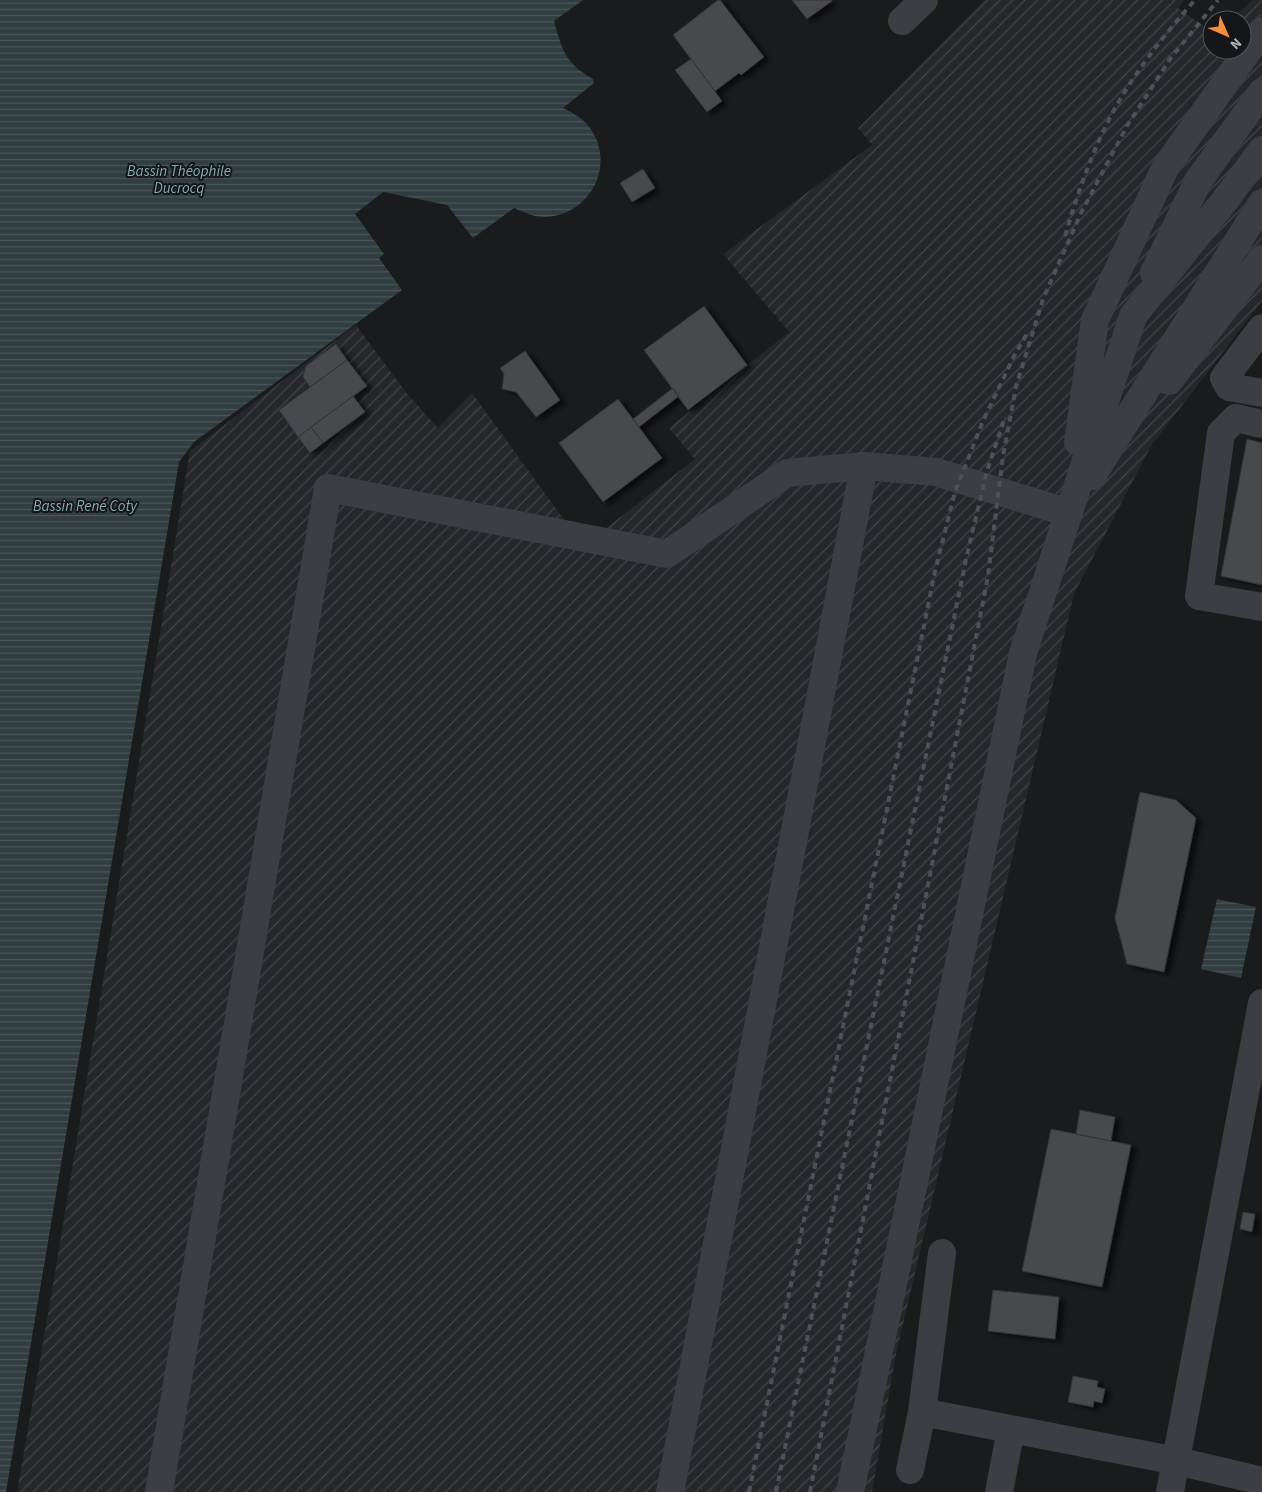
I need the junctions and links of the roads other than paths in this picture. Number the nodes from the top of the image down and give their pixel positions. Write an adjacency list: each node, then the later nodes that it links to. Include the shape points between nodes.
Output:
1 (924, 0): 2 (street)
2 (902, 21)
3 (1262, 31): 13 (street, via 1165,168 1095,320)
4 (1262, 92): 8 (street, via 1198,180)
5 (1262, 150): 8 (street)
6 (1262, 203): 13 (street)
7 (1262, 259): 13 (street)
8 (1133, 316): 13 (street)
9 (1262, 328): 10 (street, via 1224,378 1229,387)
10 (1262, 393)
11 (1262, 424): 14 (street, via 1236,418 1221,433 1199,596)
12 (864, 466): 13 (street, via 936,472); 22 (street, via 787,473 667,554 328,488); 23 (street)
13 (1069, 513): 24 (street, via 1023,654)
14 (1262, 607)
15 (1262, 1004): 19 (street)
16 (942, 1253): 17 (street)
17 (922, 1412): 18 (street); 20 (street)
18 (1011, 1429): 19 (street); 25 (street)
19 (1177, 1461): 21 (street); 26 (street)
20 (910, 1470)
21 (1262, 1481)
22 (159, 1492)
23 (670, 1492)
24 (850, 1492)
25 (999, 1492)
26 (1170, 1492)

